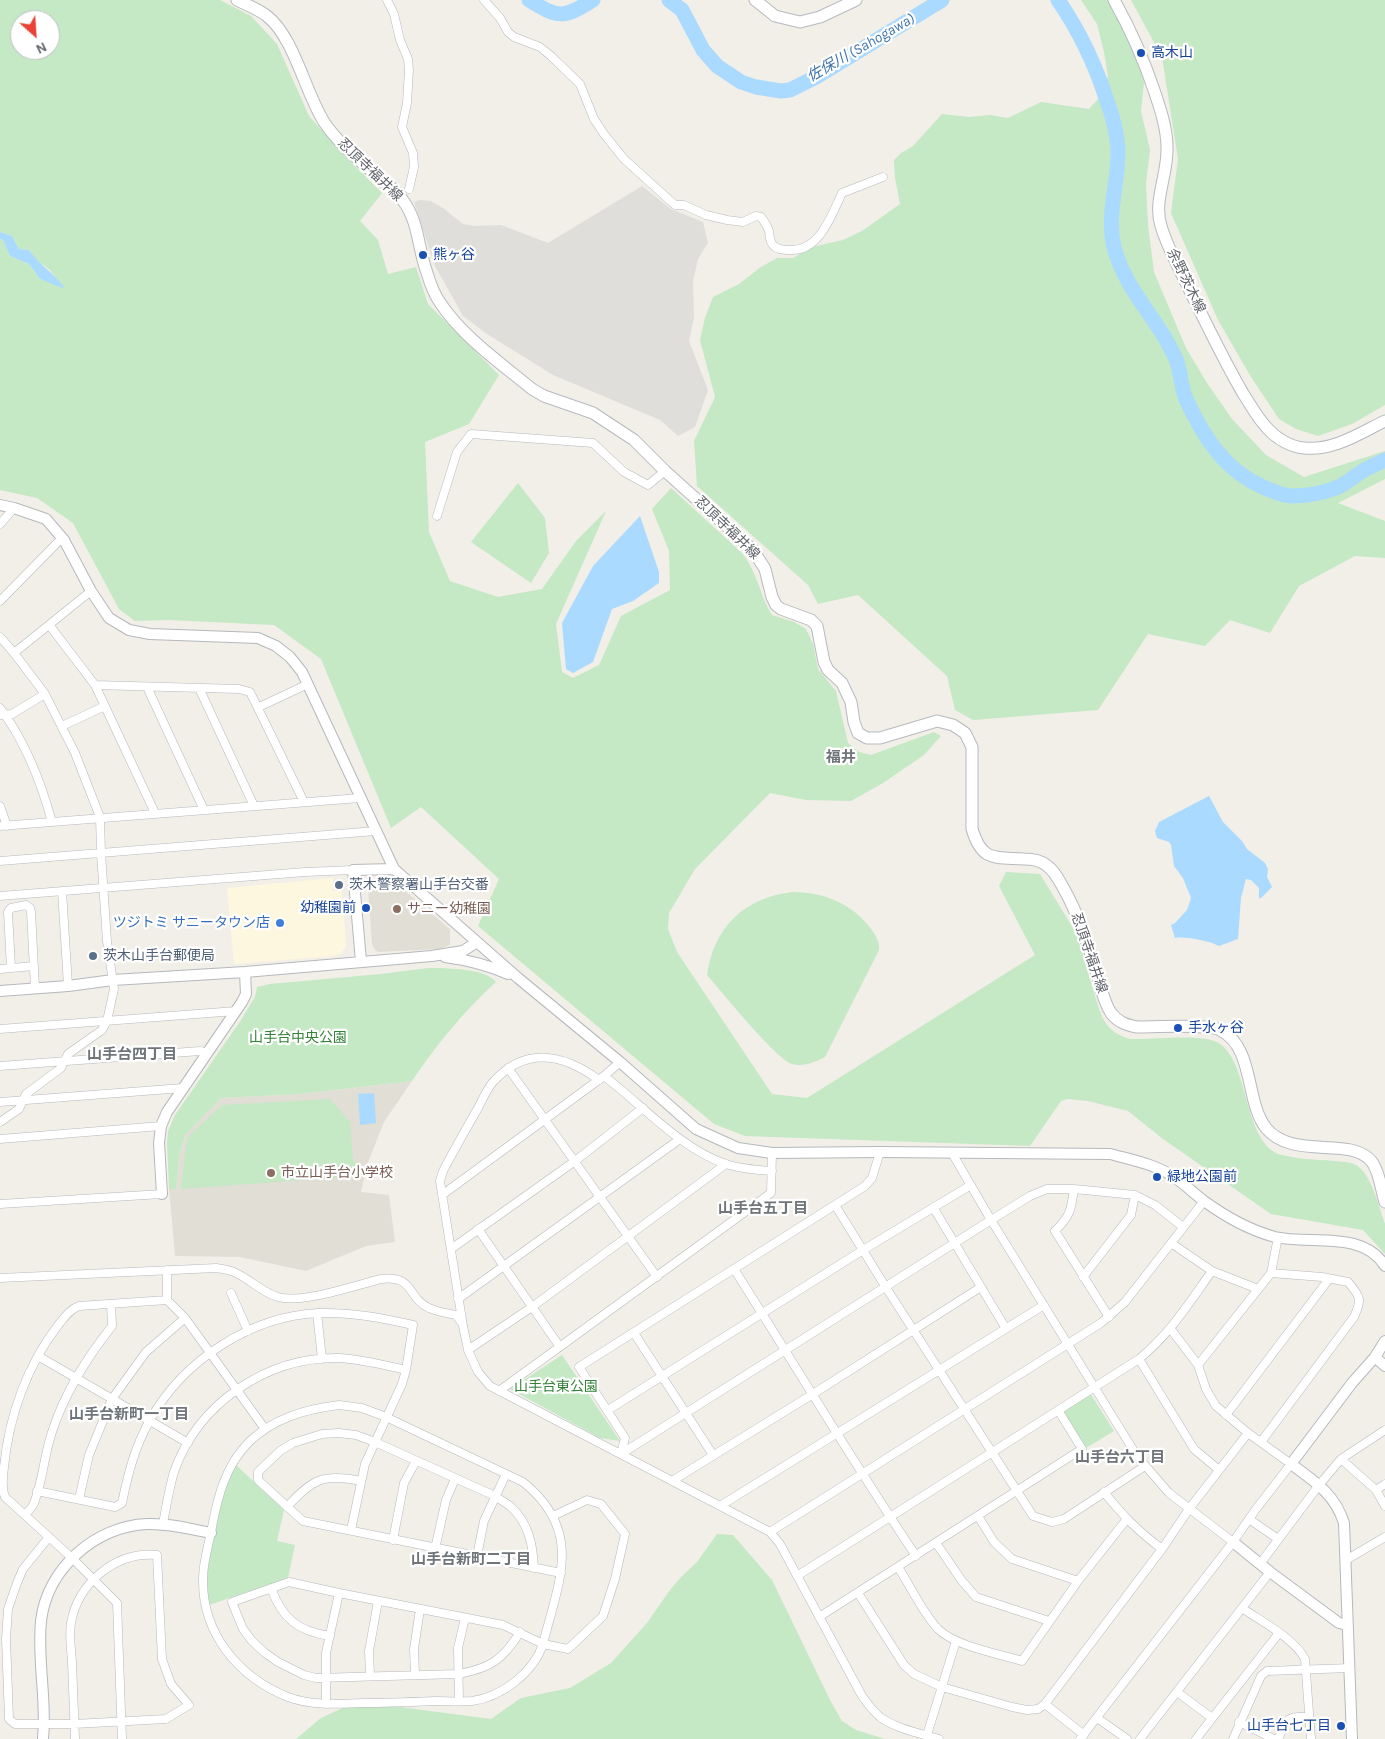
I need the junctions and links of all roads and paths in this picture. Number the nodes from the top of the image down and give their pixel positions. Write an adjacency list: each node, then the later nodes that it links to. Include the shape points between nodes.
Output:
1 (237, 0): 10 (main road, 忍頂寺福井線, via 253,7 278,27 329,129 406,204 414,220 426,272 440,304 463,330 532,389 593,413 634,440)
2 (387, 0): 8 (street, via 408,59 407,103 402,127 413,153)
3 (484, 0): 7 (street, via 508,32 540,48 580,84 594,119 604,134 629,164 674,205 684,205 727,220 743,222 761,217 774,247 795,250 815,240 821,233 842,193)
4 (755, 0): 5 (main road, via 775,16 800,22 820,17)
5 (856, 0)
6 (1114, 0): 9 (main road, 余野茨木線, via 1141,53 1166,131 1166,166 1158,207 1160,225 1232,374 1257,416 1284,442 1303,448 1340,444)
7 (884, 177)
8 (410, 189)
9 (1385, 421)
10 (665, 471): 13 (street, via 648,485 624,472 593,443 471,434 457,452); 90 (main road, 忍頂寺福井線, via 712,511 760,559 776,605 811,620 817,626 824,662 842,683 852,702 858,733 867,738 880,738 937,721 953,725 965,733 972,747 972,829 975,840 981,850 992,857 1034,860 1054,872 1084,930 1107,1004 1117,1020 1137,1027 1219,1029 1228,1035 1238,1045 1266,1128 1298,1146 1362,1154 1377,1173)
11 (0, 505): 12 (street)
12 (14, 508): 14 (street); 15 (street, via 46,518)
13 (437, 516)
14 (0, 524)
15 (62, 538): 16 (street); 17 (street)
16 (92, 591): 18 (street); 21 (street, via 109,618 129,630 150,634 258,638 290,656)
17 (0, 601)
18 (50, 626): 20 (street); 22 (street)
19 (0, 637): 20 (street)
20 (14, 653): 25 (street)
21 (308, 684): 27 (street); 30 (street)
22 (95, 685): 23 (street); 26 (street)
23 (147, 687): 24 (street); 34 (street)
24 (199, 688): 27 (street, via 250,692); 33 (street)
25 (45, 694): 28 (street, via 12,714); 29 (street)
26 (105, 706): 29 (street); 35 (street)
27 (259, 707): 31 (street)
28 (2, 712): 37 (street, via 36,773)
29 (62, 726): 36 (street)
30 (360, 798): 31 (street); 39 (street)
31 (304, 802): 33 (street)
32 (0, 806): 38 (street)
33 (254, 806): 34 (street)
34 (204, 810): 35 (street)
35 (155, 813): 36 (street)
36 (100, 817): 37 (street); 40 (street)
37 (52, 822): 38 (street)
38 (4, 826)
39 (376, 831): 40 (street); 42 (street)
40 (100, 853): 41 (street); 44 (street)
41 (0, 861)
42 (394, 869): 43 (street); 47 (street)
43 (353, 870): 44 (street); 49 (street)
44 (103, 888): 45 (street); 55 (street)
45 (62, 891): 46 (street); 56 (street)
46 (0, 896)
47 (477, 942): 48 (street, via 464,951); 54 (street)
48 (432, 956): 49 (street); 54 (street, via 489,965)
49 (360, 961): 53 (street)
50 (34, 966): 51 (street); 51 (street, via 31,912 26,905 11,908 8,912); 57 (street)
51 (11, 968): 52 (street)
52 (0, 969)
53 (245, 972): 55 (street); 59 (street, via 246,994)
54 (518, 978): 64 (street)
55 (113, 980): 56 (street); 60 (street)
56 (68, 986): 57 (street)
57 (35, 988): 58 (street)
58 (0, 991)
59 (236, 1011): 60 (street); 62 (street)
60 (107, 1021): 61 (street); 63 (street, via 102,1030 68,1054)
61 (0, 1029)
62 (208, 1054): 63 (street, via 200,1051); 68 (street)
63 (65, 1061): 65 (street); 69 (street, via 61,1068 26,1094)
64 (620, 1062): 67 (street); 78 (street, via 696,1129 738,1148)
65 (0, 1066)
66 (508, 1068): 67 (street, via 527,1058 555,1058); 72 (street); 86 (street, via 493,1082 443,1171 440,1181)
67 (602, 1078): 71 (street); 72 (street)
68 (183, 1088): 69 (street); 74 (street)
69 (24, 1100): 70 (street); 73 (street, via 19,1109)
70 (0, 1102)
71 (643, 1108): 76 (street); 80 (street)
72 (545, 1121): 80 (street); 86 (street)
73 (0, 1122)
74 (161, 1126): 75 (street); 85 (street)
75 (0, 1139)
76 (680, 1139): 81 (street); 88 (street)
77 (880, 1152): 78 (street); 79 (street); 92 (street, via 872,1178)
78 (772, 1153): 82 (street)
79 (952, 1153): 83 (street); 89 (street, via 1110,1154 1164,1171)
80 (574, 1161): 88 (street); 96 (street)
81 (726, 1164): 82 (street); 97 (street)
82 (772, 1171): 109 (street, via 771,1193)
83 (971, 1185): 93 (street); 94 (street)
84 (1074, 1189): 87 (street); 94 (street, via 1047,1189); 110 (street, via 1071,1210 1055,1231)
85 (162, 1194): 91 (street)
86 (442, 1195): 101 (street)
87 (1135, 1195): 95 (street, via 1155,1205); 110 (street, via 1131,1215)
88 (602, 1197): 97 (street); 104 (street)
89 (1204, 1201): 95 (street); 98 (street, via 1235,1222)
90 (1385, 1202)
91 (0, 1204)
92 (835, 1205): 102 (street); 105 (street)
93 (932, 1207): 99 (street); 102 (street)
94 (991, 1220): 99 (street); 120 (street)
95 (1183, 1227): 100 (street)
96 (478, 1229): 101 (street); 104 (street)
97 (628, 1236): 109 (street); 121 (street)
98 (1278, 1237): 103 (street, via 1342,1242 1364,1248 1381,1259); 108 (street)
99 (954, 1243): 113 (street); 114 (street)
100 (1171, 1243): 107 (street); 124 (street, via 1125,1302)
101 (451, 1248): 117 (street)
102 (863, 1250): 113 (street); 123 (street)
103 (1385, 1266)
104 (503, 1267): 117 (street); 121 (street)
105 (734, 1269): 123 (street); 131 (street)
106 (167, 1270): 111 (street); 118 (street); 126 (street, via 216,1268 237,1273 263,1290 290,1299 392,1278 410,1288 428,1308 456,1315)
107 (1212, 1270): 115 (street); 128 (street)
108 (1270, 1273): 112 (street); 115 (street)
109 (657, 1277): 134 (street)
110 (1083, 1277): 124 (street)
111 (0, 1278)
112 (1329, 1279): 157 (street); 165 (street, via 1348,1282 1358,1293 1360,1305)
113 (885, 1286): 130 (street); 135 (street)
114 (981, 1287): 127 (street); 130 (street)
115 (1258, 1289): 142 (street)
116 (231, 1293): 129 (street)
117 (458, 1299): 126 (street)
118 (167, 1300): 119 (street); 125 (street)
119 (111, 1304): 138 (street, via 72,1309); 147 (street, via 112,1326)
120 (1044, 1305): 127 (street); 133 (street)
121 (532, 1307): 134 (street); 136 (street)
122 (317, 1313): 129 (street, via 295,1316); 140 (street); 144 (street, via 378,1317 413,1325)
123 (762, 1314): 135 (street); 146 (street)
124 (1109, 1317): 133 (street)
125 (185, 1318): 137 (street); 152 (street, via 146,1352)
126 (463, 1326): 136 (street)
127 (1005, 1327): 145 (street)
128 (1170, 1328): 141 (street, via 1157,1345); 142 (street)
129 (248, 1331): 137 (street)
130 (914, 1331): 145 (street); 151 (street)
131 (634, 1333): 146 (street); 153 (street, via 579,1367)
132 (1385, 1341): 139 (street)
133 (1070, 1345): 148 (street); 154 (street)
134 (560, 1347): 150 (street)
135 (785, 1349): 151 (street); 156 (street)
136 (468, 1350): 150 (street, via 478,1372)
137 (210, 1352): 149 (street); 159 (street, via 165,1397)
138 (38, 1356): 147 (street); 192 (street, via 17,1402 11,1424 2,1490 4,1497)
139 (1375, 1357): 143 (street); 172 (street)
140 (322, 1359): 144 (street, via 340,1358); 149 (street, via 283,1366)
141 (1139, 1359): 148 (street); 174 (street, via 1194,1449)
142 (1198, 1365): 157 (street, via 1206,1389)
143 (1385, 1366)
144 (406, 1370): 158 (street)
145 (939, 1370): 154 (street); 162 (street)
146 (662, 1376): 153 (street); 156 (street)
147 (75, 1379): 152 (street); 183 (street, via 51,1434)
148 (1095, 1387): 155 (street); 173 (street)
149 (236, 1389): 160 (street); 166 (street)
150 (499, 1391): 168 (street)
151 (813, 1394): 162 (street); 169 (street)
152 (112, 1399): 159 (street); 187 (street, via 89,1455)
153 (608, 1410): 168 (street, via 625,1438)
154 (966, 1410): 167 (street); 176 (street)
155 (1058, 1410): 167 (street); 184 (street, via 1082,1449)
156 (686, 1414): 168 (street); 169 (street)
157 (1226, 1415): 163 (street)
158 (386, 1417): 160 (street, via 362,1408 339,1405 313,1408 283,1418); 164 (street); 175 (street)
159 (149, 1421): 166 (street); 187 (street, via 137,1447 122,1502 115,1507)
160 (264, 1429): 201 (street, via 249,1442 229,1469 221,1486)
161 (1385, 1430): 170 (street)
162 (837, 1433): 176 (street); 188 (street)
163 (1248, 1433): 165 (street); 174 (street)
164 (375, 1442): 171 (street); 178 (street); 190 (street, via 356,1435 322,1434 293,1443 280,1451 258,1472 258,1480)
165 (1261, 1442): 172 (street)
166 (188, 1443): 198 (street, via 175,1471)
167 (991, 1452): 184 (street); 195 (street)
168 (621, 1454): 179 (street)
169 (713, 1455): 179 (street)
170 (1341, 1459): 180 (street); 182 (street)
171 (416, 1461): 177 (street); 205 (street, via 404,1483)
172 (1291, 1464): 180 (street); 196 (street)
173 (1145, 1466): 185 (street); 191 (street, via 1169,1493)
174 (1219, 1470): 191 (street)
175 (506, 1474): 186 (street); 193 (street, via 533,1490)
176 (861, 1474): 195 (street); 200 (street)
177 (455, 1479): 186 (street); 208 (street, via 446,1500)
178 (361, 1481): 190 (street, via 347,1478 320,1480 309,1485); 199 (street)
179 (672, 1481): 188 (street)
180 (1319, 1484): 204 (street); 213 (street, via 1340,1509)
181 (1385, 1484): 182 (street)
182 (1376, 1490): 189 (street)
183 (37, 1491): 187 (street); 192 (street, via 34,1504)
184 (1017, 1492): 185 (street, via 1033,1516 1052,1522 1064,1519); 194 (street)
185 (1104, 1492): 197 (street)
186 (495, 1496): 210 (street, via 484,1521); 216 (street, via 511,1506 526,1526)
187 (79, 1499)
188 (720, 1506): 200 (street)
189 (1385, 1506)
190 (287, 1507): 199 (street, via 303,1521)
191 (1189, 1509): 206 (street); 209 (street)
192 (25, 1515): 202 (street)
193 (553, 1516): 218 (street, via 563,1555); 236 (street, via 587,1500 601,1504 625,1534 603,1616 568,1650)
194 (978, 1516): 207 (street); 221 (street, via 994,1542 1012,1559)
195 (890, 1517): 211 (street); 219 (street)
196 (1249, 1519): 204 (street); 206 (street)
197 (1126, 1520): 209 (street); 221 (street)
198 (163, 1524): 201 (street); 212 (street, via 127,1526 97,1538)
199 (351, 1530): 205 (street)
200 (770, 1532): 219 (street)
201 (211, 1533): 246 (street, via 202,1577 203,1595 218,1640 238,1665 267,1686 300,1701)
202 (49, 1537): 212 (street); 253 (street, via 23,1568 16,1583 8,1609 6,1639 9,1719 15,1724)
203 (1385, 1537): 213 (street)
204 (1278, 1539): 214 (street)
205 (393, 1540): 208 (street)
206 (1234, 1542): 214 (street); 249 (street)
207 (936, 1543): 211 (street); 230 (street, via 976,1597)
208 (435, 1548): 210 (street)
209 (1162, 1549): 247 (street)
210 (478, 1556): 216 (street)
211 (916, 1556): 215 (street)
212 (72, 1558): 220 (street); 253 (street, via 50,1588 41,1620)
213 (1346, 1560): 231 (street)
214 (1260, 1564): 217 (street)
215 (898, 1567): 223 (street); 235 (street, via 929,1618)
216 (534, 1568): 218 (street)
217 (1270, 1572): 226 (street); 231 (street, via 1338,1623)
218 (561, 1573): 236 (street)
219 (797, 1576): 228 (street)
220 (94, 1579): 251 (street, via 117,1603); 251 (street, via 109,1567 136,1555 156,1555 162,1659 172,1684 189,1705 166,1719); 254 (street, via 83,1594 71,1622)
221 (1078, 1581): 230 (street)
222 (271, 1588): 224 (street, via 289,1582); 234 (street, via 276,1603 294,1623 306,1630); 242 (street, via 232,1602 243,1629 264,1653 278,1662 304,1675)
223 (858, 1592): 228 (street); 243 (street, via 904,1665 914,1674)
224 (339, 1593): 225 (street); 234 (street)
225 (378, 1601): 227 (street); 241 (street, via 369,1651)
226 (1242, 1608): 233 (street); 244 (street)
227 (420, 1609): 229 (street); 240 (street, via 414,1649)
228 (819, 1617): 255 (street, via 871,1707 882,1718)
229 (465, 1618): 232 (street, via 503,1625); 239 (street, via 458,1648)
230 (1049, 1621): 235 (street, via 1022,1661)
231 (1347, 1625): 237 (street)
232 (520, 1632): 236 (street); 239 (street, via 498,1660 485,1668)
233 (1279, 1634): 238 (street, via 1301,1650); 250 (street)
234 (330, 1636): 242 (street)
235 (956, 1641): 243 (street)
236 (544, 1644): 245 (street, via 529,1668 510,1685 484,1698)
237 (1350, 1668): 238 (street); 268 (street)
238 (1306, 1669): 248 (street); 252 (street, via 1267,1671 1261,1676)
239 (459, 1674): 240 (street); 245 (street)
240 (415, 1675): 241 (street)
241 (370, 1676): 242 (street)
242 (326, 1678): 246 (street)
243 (942, 1687): 247 (street, via 1027,1710 1038,1709); 255 (street)
244 (1177, 1692): 250 (street); 262 (street)
245 (459, 1701): 246 (street)
246 (326, 1704)
247 (1045, 1704): 256 (street)
248 (1309, 1717): 266 (street, via 1294,1716 1286,1721); 267 (street)
249 (1097, 1718): 256 (street); 261 (street)
250 (1212, 1718): 263 (street)
251 (121, 1721): 254 (street); 259 (street)
252 (1239, 1722): 264 (street); 265 (street)
253 (45, 1724): 254 (street); 257 (street)
254 (74, 1724): 258 (street)
255 (927, 1735): 260 (street)
256 (1082, 1737)
257 (43, 1739)
258 (75, 1739)
259 (122, 1739)
260 (939, 1739)
261 (1126, 1739)
262 (1140, 1739)
263 (1196, 1739)
264 (1233, 1739)
265 (1274, 1739)
266 (1278, 1739)
267 (1311, 1739)
268 (1352, 1739)

